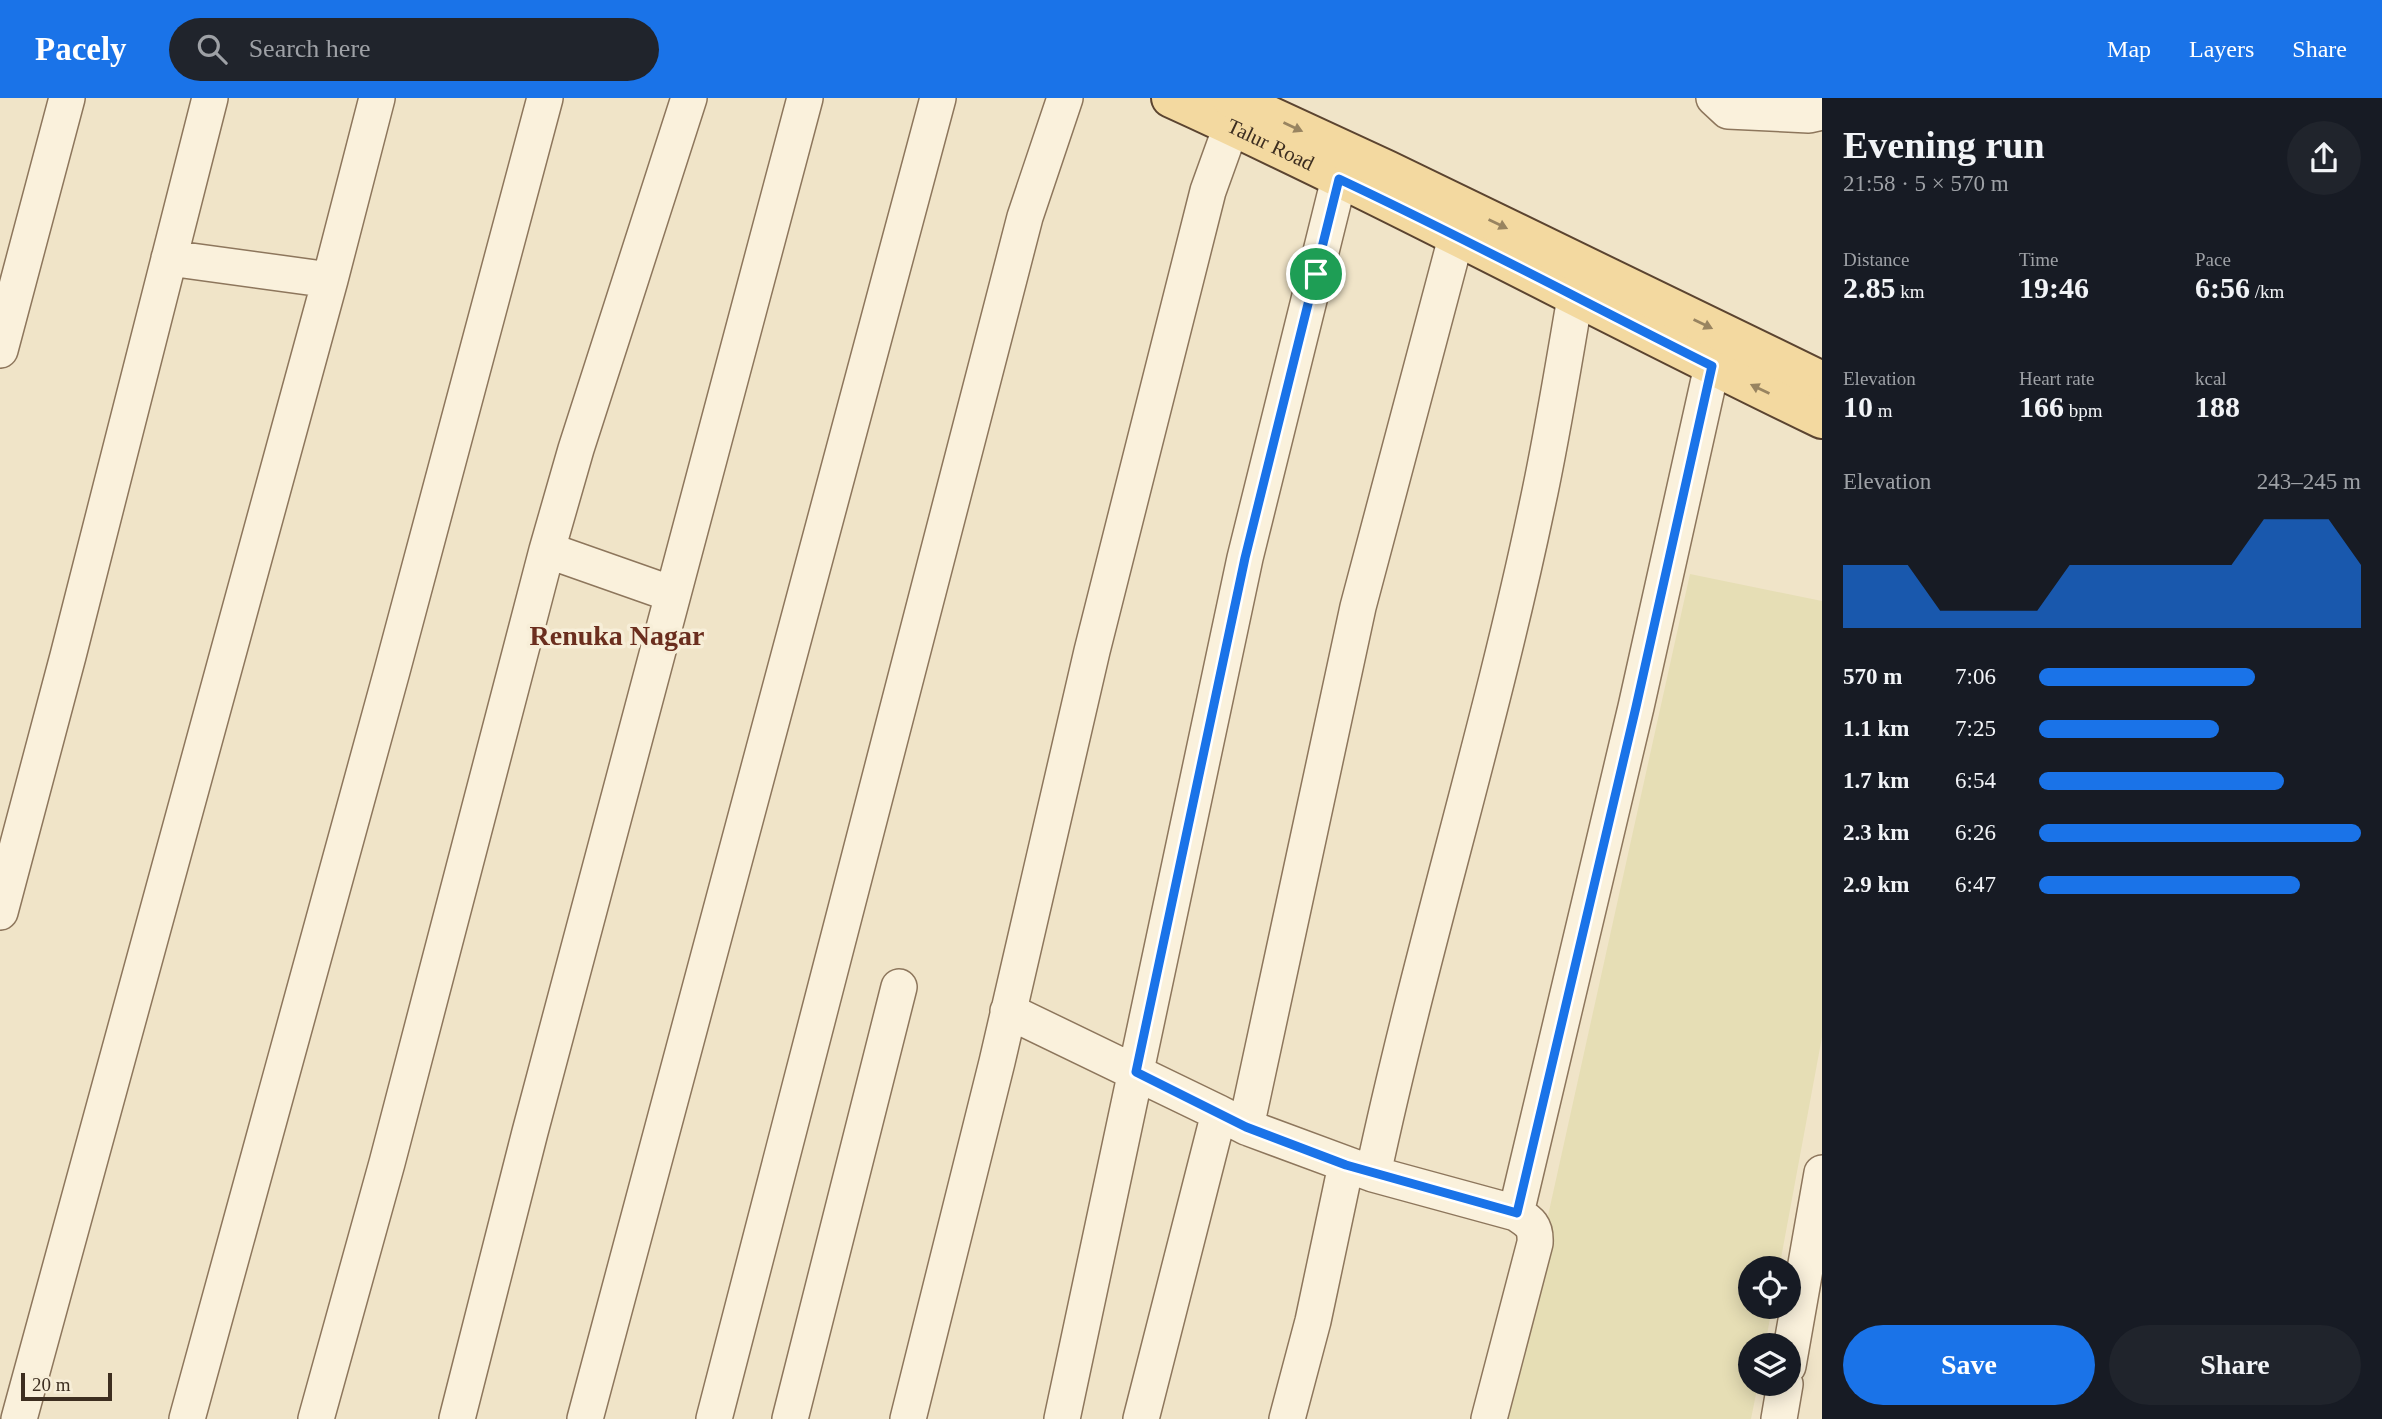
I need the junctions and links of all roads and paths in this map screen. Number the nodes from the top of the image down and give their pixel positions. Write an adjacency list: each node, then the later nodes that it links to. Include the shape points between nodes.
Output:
1 (67, 98): 18 (street)
2 (210, 98): 15 (street)
3 (377, 98): 16 (street)
4 (545, 98): 36 (street)
5 (689, 98): 22 (street)
6 (805, 98): 23 (street)
7 (938, 98): 39 (street)
8 (1065, 98): 40 (street, via 1025,217)
9 (1171, 98): 11 (main road, Talur Road)
10 (1714, 98): 12 (street, via 1728,111)
11 (1234, 109): 13 (main road, Talur Road); 20 (main road, Talur Road, one-way to 20, via 1387,170); 26 (street, via 1208,191 1092,651)
12 (1822, 112)
13 (1339, 179): 14 (main road, Talur Road); 27 (street, via 1245,558)
14 (1457, 234): 17 (main road, Talur Road); 28 (street, via 1358,607)
15 (169, 258): 16 (street); 24 (street)
16 (330, 280): 35 (street)
17 (1575, 298): 19 (main road, Talur Road); 29 (street, via 1537,506 1452,859 1386,1114)
18 (0, 350)
19 (1712, 366): 21 (main road, Talur Road, one-way to 19); 31 (street)
20 (1822, 381)
21 (1822, 419)
22 (547, 550): 23 (street); 37 (street)
23 (672, 594): 38 (street)
24 (0, 912)
25 (899, 986): 41 (street)
26 (1008, 1012): 27 (street); 42 (street)
27 (1136, 1072): 28 (street); 43 (street)
28 (1233, 1120): 29 (street); 44 (street)
29 (1360, 1169): 31 (street); 45 (street)
30 (1822, 1173): 32 (street)
31 (1517, 1213): 46 (street, via 1536,1231 1535,1243)
32 (1814, 1264): 33 (street)
33 (1796, 1333)
34 (1783, 1396): 47 (street)
35 (19, 1419)
36 (187, 1419)
37 (316, 1419)
38 (457, 1419)
39 (585, 1419)
40 (714, 1419)
41 (790, 1419)
42 (908, 1419)
43 (1062, 1419)
44 (1141, 1419)
45 (1287, 1419)
46 (1489, 1419)
47 (1779, 1419)

